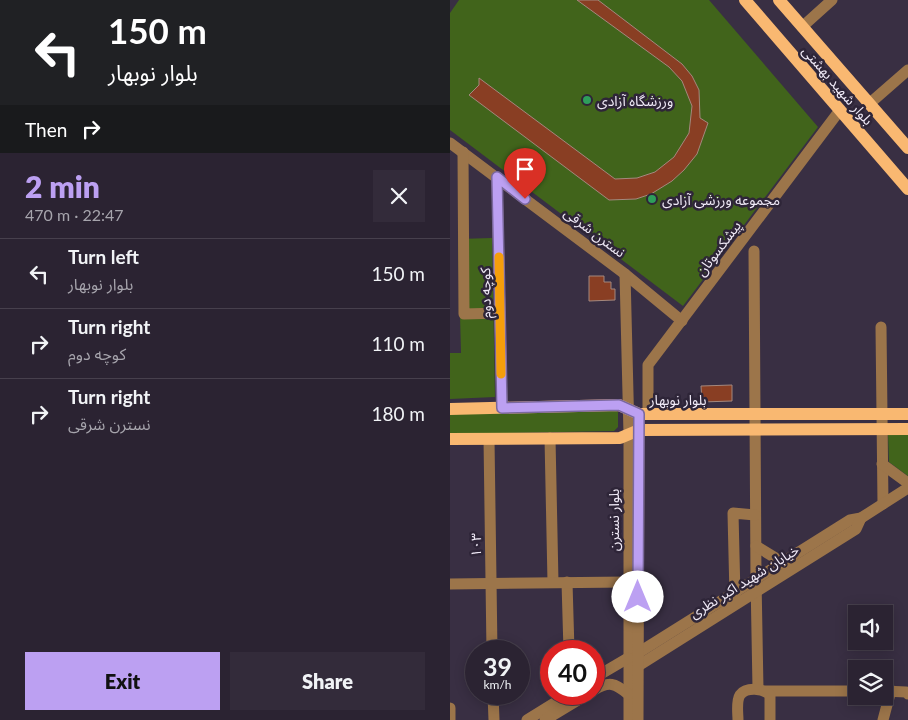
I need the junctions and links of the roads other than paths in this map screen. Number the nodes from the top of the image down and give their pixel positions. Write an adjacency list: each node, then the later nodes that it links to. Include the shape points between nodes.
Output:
1 (744, 0): 7 (main road, بلوار شهید بهشتی)
2 (779, 0): 4 (main road, بلوار شهید بهشتی)
3 (832, 0): 4 (street)
4 (802, 27): 6 (main road, بلوار شهید بهشتی)
5 (908, 70): 6 (street)
6 (869, 104): 9 (main road, بلوار شهید بهشتی)
7 (840, 110): 12 (main road, بلوار شهید بهشتی); 16 (street, پیشکسوتان)
8 (450, 143): 10 (street, نسترن شرقی)
9 (908, 148)
10 (463, 152): 11 (street, نسترن شرقی); 15 (street, via 464,314)
11 (497, 177): 14 (street, نسترن شرقی); 15 (street, کوچه دوم)
12 (908, 189)
13 (754, 251): 23 (street)
14 (625, 274): 16 (street, نسترن شرقی); 19 (street, نسترن شرقی)
15 (500, 313): 20 (street, کوچه دوم)
16 (682, 320): 18 (street, پیشکسوتان)
17 (881, 327): 24 (street)
18 (648, 365): 19 (street); 22 (street)
19 (628, 366): 22 (street, نسترن شرقی)
20 (502, 408): 21 (main road, بلوار نوبهار); 22 (main road, بلوار نوبهار, via 619,405)
21 (450, 409)
22 (638, 412): 23 (main road, بلوار نوبهار); 29 (street, بلوار نسترن)
23 (755, 414): 24 (main road, بلوار نوبهار); 28 (street)
24 (881, 414): 25 (main road, بلوار نوبهار); 26 (street)
25 (908, 414)
26 (882, 429): 27 (main road); 28 (main road); 33 (street)
27 (908, 429)
28 (755, 430): 29 (main road); 37 (street)
29 (634, 432): 30 (main road, via 620,438); 45 (street, بلوار نسترن); 53 (street, بلوار نسترن)
30 (550, 438): 32 (main road); 43 (street)
31 (450, 439): 32 (main road)
32 (490, 439): 47 (street, ۱۰۳)
33 (882, 464): 34 (street); 36 (street)
34 (908, 483)
35 (908, 488): 36 (street, خیابان شهید اکبر نظری)
36 (883, 504): 38 (street, خیابان شهید اکبر نظری)
37 (755, 515): 39 (street); 48 (street, via 733,513)
38 (862, 518): 40 (street, خیابان شهید اکبر نظری, via 850,520); 41 (street, خیابان شهید اکبر نظری, via 856,529)
39 (756, 546): 40 (street); 42 (street)
40 (782, 563): 41 (street); 42 (street, خیابان شهید اکبر نظری)
41 (792, 569): 49 (street, خیابان شهید اکبر نظری)
42 (756, 579): 48 (street, خیابان شهید اکبر نظری); 49 (street)
43 (553, 582): 44 (street); 47 (street)
44 (567, 582): 45 (street); 52 (street)
45 (628, 582): 53 (street, بلوار نسترن)
46 (450, 584): 47 (street)
47 (490, 584): 51 (street, ۱۰۳)
48 (735, 592): 50 (street); 53 (street, خیابان شهید اکبر نظری)
49 (756, 592): 50 (street, خیابان شهید اکبر نظری); 57 (street)
50 (736, 604): 54 (street, خیابان شهید اکبر نظری)
51 (492, 640)
52 (569, 640)
53 (633, 655): 54 (street, بلوار نسترن); 55 (street, خیابان شهید اکبر نظری); 60 (street, بلوار نسترن)
54 (638, 666): 72 (street, بلوار نسترن)
55 (605, 672)
56 (605, 685): 60 (street, via 619,687)
57 (762, 690): 58 (street); 73 (street, via 746,691 740,696); 74 (street, via 770,695)
58 (848, 691)
59 (893, 691): 61 (street)
60 (628, 694): 71 (street, بلوار نسترن)
61 (908, 694)
62 (493, 705): 68 (street)
63 (551, 705): 69 (street)
64 (570, 705): 70 (street)
65 (884, 705): 75 (street)
66 (450, 708): 67 (street)
67 (450, 720)
68 (494, 720)
69 (527, 720)
70 (545, 720)
71 (629, 720)
72 (638, 720)
73 (738, 720)
74 (770, 720)
75 (882, 720)

